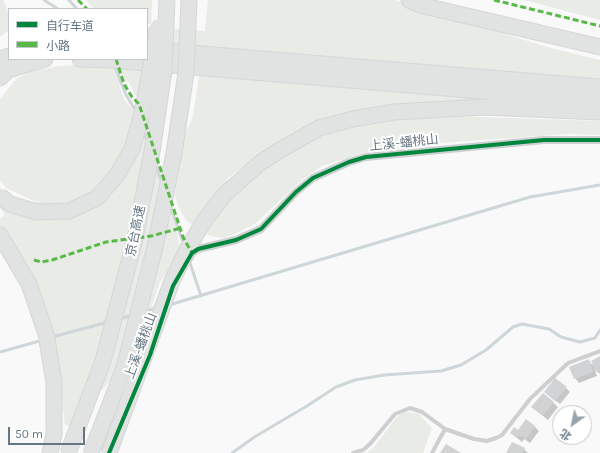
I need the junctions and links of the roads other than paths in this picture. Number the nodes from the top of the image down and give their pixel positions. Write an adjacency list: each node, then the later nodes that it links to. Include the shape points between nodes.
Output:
1 (163, 0): 14 (highway, bridge, via 142,114 132,148 117,175 97,198 69,211 37,212 10,204)
2 (167, 0): 19 (highway, 京台高速, bridge, via 164,71 152,152 134,243 103,361)
3 (189, 0): 20 (highway, 京台高速, bridge, via 186,73 174,153 155,247 124,368)
4 (409, 0): 5 (highway, via 420,5)
5 (600, 47)
6 (148, 49): 10 (highway)
7 (42, 60): 9 (highway, via 8,70)
8 (118, 60): 11 (highway)
9 (0, 78)
10 (600, 87)
11 (600, 101)
12 (600, 112): 21 (highway, bridge, via 485,108 394,112 319,128 260,163 225,194 192,240 172,282)
13 (600, 140): 21 (street, 上溪-蟠桃山, via 544,140 366,157 313,178 261,229 236,240 198,249 192,253 173,286 150,355)
14 (0, 196)
15 (0, 235): 18 (highway, via 29,284 46,334 54,382 54,434)
16 (600, 351): 17 (lane, via 574,360 561,368 530,399 502,435 487,441 474,440)
17 (445, 429): 22 (lane, via 416,410 402,410 395,414 370,444 363,450); 23 (lane)
18 (50, 453)
19 (68, 453)
20 (91, 453)
21 (109, 453)
22 (353, 453)
23 (432, 453)

